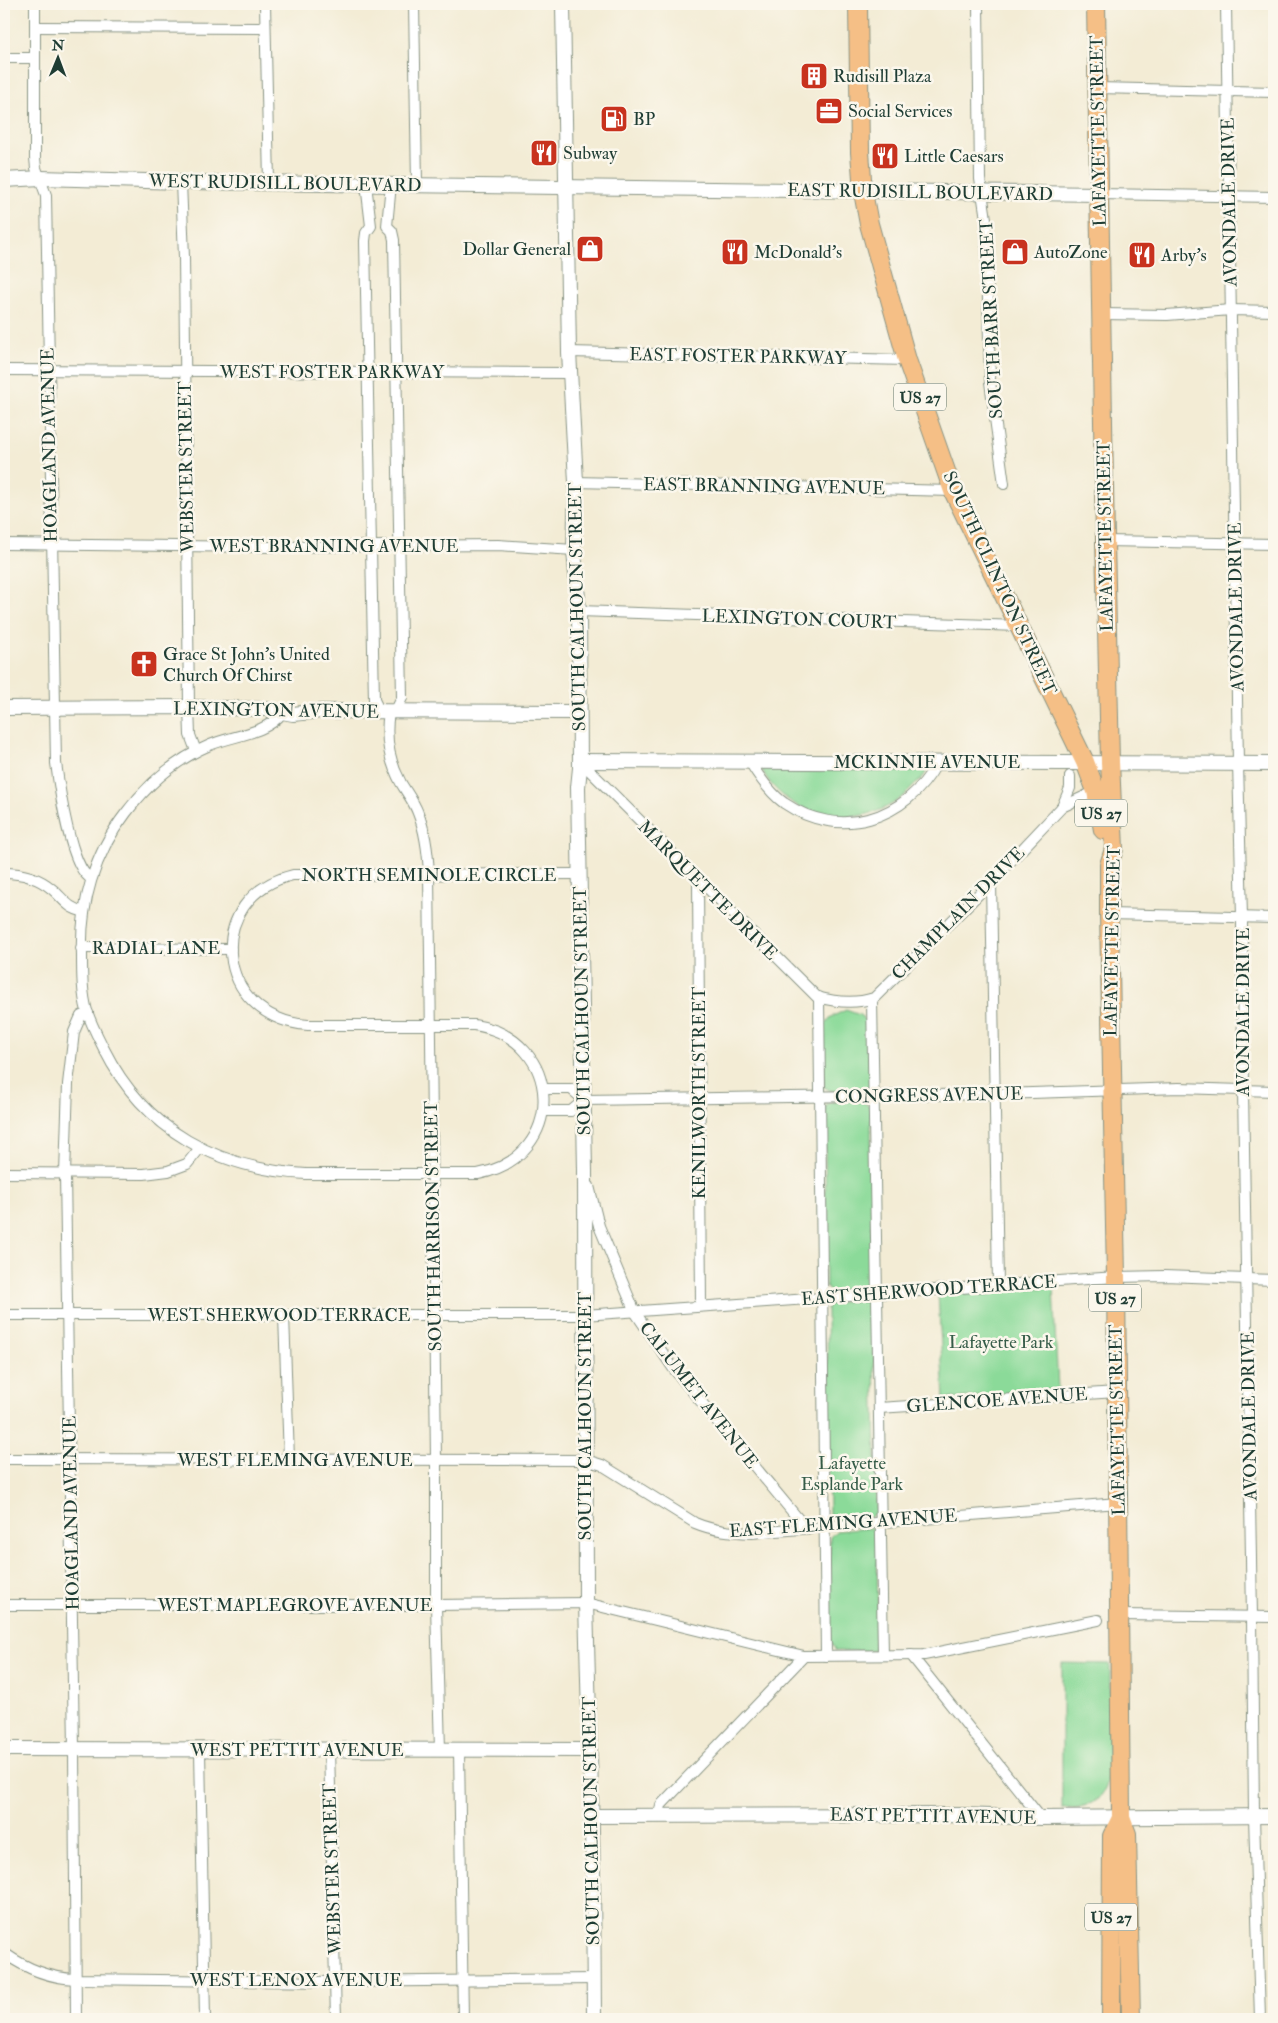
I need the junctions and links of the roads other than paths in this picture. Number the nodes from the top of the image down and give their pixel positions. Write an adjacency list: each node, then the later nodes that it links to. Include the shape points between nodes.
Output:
1 (35, 4): 9 (street, HOAGLAND AVENUE)
2 (265, 4): 10 (street)
3 (414, 4): 22 (street)
4 (563, 4): 23 (street, SOUTH CALHOUN STREET)
5 (858, 4): 24 (highway, SOUTH CLINTON STREET / US 27)
6 (978, 4): 25 (street, SOUTH BARR STREET)
7 (1096, 4): 13 (highway, LAFAYETTE STREET / US 27)
8 (1226, 4): 14 (street, AVONDALE DRIVE)
9 (35, 26): 10 (street); 12 (street, HOAGLAND AVENUE)
10 (265, 28): 19 (street)
11 (4, 58): 12 (street)
12 (35, 58): 16 (street, HOAGLAND AVENUE, via 35,158)
13 (1097, 88): 14 (street); 26 (highway, LAFAYETTE STREET / US 27)
14 (1227, 91): 15 (street); 27 (street, AVONDALE DRIVE)
15 (1274, 92)
16 (41, 178): 17 (street, WEST RUDISILL BOULEVARD); 18 (street, WEST RUDISILL BOULEVARD); 37 (street, HOAGLAND AVENUE, via 46,195)
17 (4, 180)
18 (181, 182): 19 (street, WEST RUDISILL BOULEVARD); 39 (street, WEBSTER STREET)
19 (268, 182): 20 (street, WEST RUDISILL BOULEVARD)
20 (366, 184): 21 (street, WEST RUDISILL BOULEVARD); 29 (street)
21 (391, 184): 22 (street, WEST RUDISILL BOULEVARD); 30 (street)
22 (417, 184): 23 (street, WEST RUDISILL BOULEVARD)
23 (566, 186): 24 (street, EAST RUDISILL BOULEVARD); 34 (street, SOUTH CALHOUN STREET)
24 (863, 192): 25 (street, EAST RUDISILL BOULEVARD); 35 (highway, SOUTH CLINTON STREET / US 27)
25 (982, 193): 26 (street, EAST RUDISILL BOULEVARD); 43 (street, SOUTH BARR STREET, via 986,219 990,382)
26 (1099, 194): 27 (street, EAST RUDISILL BOULEVARD); 33 (highway, LAFAYETTE STREET / US 27)
27 (1229, 196): 28 (street, EAST RUDISILL BOULEVARD); 31 (street, AVONDALE DRIVE)
28 (1274, 197)
29 (371, 226): 30 (street); 40 (street, via 365,241)
30 (387, 226): 38 (street, via 394,240)
31 (1231, 310): 32 (street); 33 (street, via 1167,315); 46 (street, AVONDALE DRIVE)
32 (1274, 311)
33 (1102, 314): 45 (highway, LAFAYETTE STREET / US 27)
34 (569, 352): 35 (street, EAST FOSTER PARKWAY); 41 (street, SOUTH CALHOUN STREET)
35 (907, 360): 44 (highway, SOUTH CLINTON STREET / US 27)
36 (4, 370): 37 (street, WEST FOSTER PARKWAY)
37 (48, 371): 39 (street, WEST FOSTER PARKWAY); 49 (street, HOAGLAND AVENUE)
38 (396, 371): 40 (street, WEST FOSTER PARKWAY); 41 (street, WEST FOSTER PARKWAY); 52 (street)
39 (184, 372): 40 (street, WEST FOSTER PARKWAY); 51 (street, WEBSTER STREET)
40 (367, 372): 50 (street)
41 (570, 373): 42 (street, SOUTH CALHOUN STREET)
42 (576, 482): 44 (street, EAST BRANNING AVENUE); 53 (street, SOUTH CALHOUN STREET)
43 (1004, 484)
44 (953, 491): 55 (highway, SOUTH CLINTON STREET / US 27)
45 (1104, 540): 46 (street); 66 (highway, LAFAYETTE STREET / US 27)
46 (1235, 543): 48 (street); 68 (street, AVONDALE DRIVE)
47 (4, 544): 49 (street, WEST BRANNING AVENUE)
48 (1274, 544)
49 (51, 545): 51 (street, WEST BRANNING AVENUE); 58 (street, HOAGLAND AVENUE)
50 (371, 545): 51 (street, WEST BRANNING AVENUE); 52 (street, WEST BRANNING AVENUE); 59 (street, via 374,700 378,708)
51 (188, 546): 56 (street, WEBSTER STREET)
52 (399, 546): 53 (street, WEST BRANNING AVENUE, via 498,545); 59 (street, via 402,698 397,708)
53 (574, 550): 54 (street, SOUTH CALHOUN STREET)
54 (579, 611): 55 (street, LEXINGTON COURT); 60 (street, SOUTH CALHOUN STREET)
55 (1019, 626): 65 (highway, SOUTH CLINTON STREET / US 27)
56 (189, 707): 58 (street, LEXINGTON AVENUE); 61 (street, LEXINGTON AVENUE, via 266,709); 62 (street, WEBSTER STREET, via 190,736)
57 (4, 708): 58 (street, LEXINGTON AVENUE)
58 (53, 708): 77 (street, HOAGLAND AVENUE, via 62,805 78,864 86,876)
59 (388, 712): 60 (street, LEXINGTON AVENUE); 61 (street, LEXINGTON AVENUE); 75 (street, SOUTH HARRISON STREET, via 391,758 423,827)
60 (579, 712): 63 (street, SOUTH CALHOUN STREET)
61 (282, 713): 62 (street, via 272,724)
62 (196, 751): 77 (street, via 156,781 126,813 107,843)
63 (580, 761): 64 (street, MCKINNIE AVENUE); 76 (street, SOUTH CALHOUN STREET); 78 (street, MARQUETTE DRIVE)
64 (750, 762): 67 (street, MCKINNIE AVENUE); 67 (street, via 783,802 805,815 835,822 865,820 894,809 915,793)
65 (1085, 762): 66 (street, MCKINNIE AVENUE); 67 (street, MCKINNIE AVENUE); 71 (highway, SOUTH CLINTON STREET / US 27)
66 (1110, 762): 68 (street, MCKINNIE AVENUE); 73 (highway, LAFAYETTE STREET / US 27, via 1114,849)
67 (937, 763)
68 (1238, 763): 69 (street, MCKINNIE AVENUE); 82 (street, AVONDALE DRIVE)
69 (1274, 764)
70 (1070, 776): 72 (street, CHAMPLAIN DRIVE, via 1070,788)
71 (1096, 791): 72 (street, CHAMPLAIN DRIVE); 73 (highway, SOUTH CLINTON STREET / US 27)
72 (1062, 807): 79 (street, CHAMPLAIN DRIVE)
73 (1109, 865): 81 (highway, LAFAYETTE STREET / US 27)
74 (4, 873): 80 (street, via 44,883 71,908)
75 (429, 874): 76 (street, NORTH SEMINOLE CIRCLE); 85 (street, NORTH SEMINOLE CIRCLE, via 303,874 285,877 264,887 246,905 234,927); 89 (street, SOUTH HARRISON STREET)
76 (579, 874): 98 (street, SOUTH CALHOUN STREET)
77 (92, 878): 80 (street)
78 (698, 880): 86 (street, MARQUETTE DRIVE); 97 (street, KENILWORTH STREET)
79 (991, 882): 87 (street, CHAMPLAIN DRIVE); 94 (street)
80 (83, 911): 84 (street)
81 (1109, 914): 82 (street); 91 (highway, LAFAYETTE STREET / US 27)
82 (1242, 916): 83 (street); 92 (street, AVONDALE DRIVE)
83 (1274, 918)
84 (81, 948): 85 (street, RADIAL LANE); 88 (street)
85 (230, 949): 89 (street, via 236,976 244,991 254,1003 276,1018 308,1025)
86 (819, 997): 87 (street, via 846,1002); 96 (street)
87 (872, 999): 95 (street)
88 (88, 1013): 100 (street, via 109,1059 129,1088 171,1130); 103 (street, HOAGLAND AVENUE, via 81,1016 74,1032)
89 (430, 1024): 90 (street, via 474,1025 505,1034 527,1054); 104 (street, SOUTH HARRISON STREET)
90 (544, 1089): 98 (street, via 571,1089); 99 (street)
91 (1112, 1090): 92 (street, CONGRESS AVENUE, via 1179,1088); 94 (street, CONGRESS AVENUE); 107 (highway, LAFAYETTE STREET / US 27)
92 (1243, 1091): 93 (street, CONGRESS AVENUE); 108 (street, AVONDALE DRIVE)
93 (1274, 1091)
94 (995, 1094): 95 (street, CONGRESS AVENUE); 110 (street)
95 (874, 1096): 96 (street, CONGRESS AVENUE); 111 (street)
96 (820, 1097): 97 (street, CONGRESS AVENUE); 112 (street)
97 (699, 1098): 98 (street, CONGRESS AVENUE); 113 (street, KENILWORTH STREET)
98 (584, 1100): 99 (street, via 571,1111); 101 (street, SOUTH CALHOUN STREET)
99 (543, 1112): 104 (street, via 530,1141 506,1164 478,1174)
100 (200, 1148): 103 (street, via 187,1164 168,1171); 104 (street, via 244,1166 284,1173)
101 (585, 1170): 105 (street, CALUMET AVENUE); 106 (street, SOUTH CALHOUN STREET)
102 (4, 1173): 103 (street)
103 (65, 1174): 115 (street, HOAGLAND AVENUE)
104 (432, 1174): 118 (street, SOUTH HARRISON STREET)
105 (599, 1226): 106 (street); 114 (street, CALUMET AVENUE)
106 (585, 1228): 119 (street, SOUTH CALHOUN STREET)
107 (1116, 1276): 108 (street, EAST SHERWOOD TERRACE); 110 (street, EAST SHERWOOD TERRACE); 120 (highway, LAFAYETTE STREET / US 27)
108 (1247, 1279): 109 (street, EAST SHERWOOD TERRACE); 136 (street, AVONDALE DRIVE)
109 (1274, 1280)
110 (998, 1284): 111 (street, EAST SHERWOOD TERRACE)
111 (877, 1294): 112 (street, EAST SHERWOOD TERRACE); 121 (street)
112 (822, 1299): 113 (street, EAST SHERWOOD TERRACE); 129 (street)
113 (701, 1306): 114 (street, EAST SHERWOOD TERRACE)
114 (635, 1312): 119 (street, EAST SHERWOOD TERRACE); 130 (street, CALUMET AVENUE, via 673,1368)
115 (68, 1314): 116 (street, WEST SHERWOOD TERRACE); 117 (street, WEST SHERWOOD TERRACE); 124 (street, HOAGLAND AVENUE)
116 (284, 1314): 118 (street, WEST SHERWOOD TERRACE); 122 (street)
117 (4, 1315)
118 (433, 1315): 119 (street, WEST SHERWOOD TERRACE); 125 (street, SOUTH HARRISON STREET)
119 (584, 1315): 126 (street, SOUTH CALHOUN STREET)
120 (1116, 1392): 121 (street, GLENCOE AVENUE); 127 (highway, LAFAYETTE STREET / US 27)
121 (879, 1408): 128 (street)
122 (289, 1459): 124 (street, WEST FLEMING AVENUE); 125 (street, WEST FLEMING AVENUE)
123 (4, 1460): 124 (street, WEST FLEMING AVENUE)
124 (70, 1460): 133 (street, HOAGLAND AVENUE)
125 (436, 1460): 126 (street, WEST FLEMING AVENUE); 134 (street, SOUTH HARRISON STREET)
126 (586, 1460): 130 (street, EAST FLEMING AVENUE, via 602,1464 695,1523 711,1529 752,1533); 131 (street, SOUTH CALHOUN STREET)
127 (1118, 1503): 128 (street, EAST FLEMING AVENUE); 135 (highway, LAFAYETTE STREET / US 27)
128 (880, 1522): 129 (street, EAST FLEMING AVENUE); 139 (street)
129 (825, 1526): 130 (street, EAST FLEMING AVENUE); 142 (street)
130 (805, 1527)
131 (586, 1603): 134 (street, WEST MAPLEGROVE AVENUE); 141 (street, WEST MAPLEGROVE AVENUE); 149 (street, SOUTH CALHOUN STREET)
132 (4, 1605): 133 (street, WEST MAPLEGROVE AVENUE)
133 (72, 1605): 134 (street, WEST MAPLEGROVE AVENUE); 143 (street, HOAGLAND AVENUE)
134 (436, 1605): 148 (street, SOUTH HARRISON STREET)
135 (1120, 1615): 136 (street); 155 (highway, LAFAYETTE STREET / US 27)
136 (1252, 1617): 137 (street); 152 (street, AVONDALE DRIVE)
137 (1274, 1617)
138 (1098, 1620): 140 (street, WEST MAPLEGROVE AVENUE)
139 (883, 1655): 140 (street, WEST MAPLEGROVE AVENUE); 142 (street, WEST MAPLEGROVE AVENUE)
140 (911, 1655): 154 (street)
141 (804, 1656): 142 (street, WEST MAPLEGROVE AVENUE); 150 (street, via 661,1805)
142 (826, 1656)
143 (74, 1749): 146 (street, WEST PETTIT AVENUE); 147 (street, WEST PETTIT AVENUE); 157 (street, HOAGLAND AVENUE)
144 (329, 1749): 147 (street, WEST PETTIT AVENUE); 148 (street, WEST PETTIT AVENUE); 161 (street, WEBSTER STREET)
145 (459, 1749): 148 (street, WEST PETTIT AVENUE); 149 (street, WEST PETTIT AVENUE); 160 (street)
146 (4, 1750)
147 (200, 1750): 159 (street)
148 (440, 1750)
149 (590, 1750): 151 (street, SOUTH CALHOUN STREET)
150 (659, 1815): 151 (street, EAST PETTIT AVENUE); 154 (street, EAST PETTIT AVENUE)
151 (591, 1816): 158 (street, SOUTH CALHOUN STREET)
152 (1254, 1816): 153 (street, EAST PETTIT AVENUE); 155 (street, EAST PETTIT AVENUE); 169 (street, AVONDALE DRIVE)
153 (1274, 1816)
154 (1041, 1818): 155 (street, EAST PETTIT AVENUE)
155 (1122, 1818): 167 (highway, LAFAYETTE STREET / US 27, via 1112,1836); 168 (highway, LAFAYETTE STREET / US 27, via 1127,1834)
156 (4, 1953): 157 (street, WEST LENOX AVENUE, via 32,1969)
157 (76, 1979): 159 (street, WEST LENOX AVENUE); 162 (street, HOAGLAND AVENUE)
158 (593, 1979): 160 (street, WEST LENOX AVENUE); 166 (street, SOUTH CALHOUN STREET)
159 (204, 1980): 161 (street, WEST LENOX AVENUE); 163 (street)
160 (462, 1980): 161 (street, WEST LENOX AVENUE); 165 (street)
161 (335, 1982): 164 (street, WEBSTER STREET)
162 (76, 2019)
163 (205, 2019)
164 (336, 2019)
165 (463, 2019)
166 (594, 2019)
167 (1111, 2019)
168 (1131, 2019)
169 (1260, 2019)

